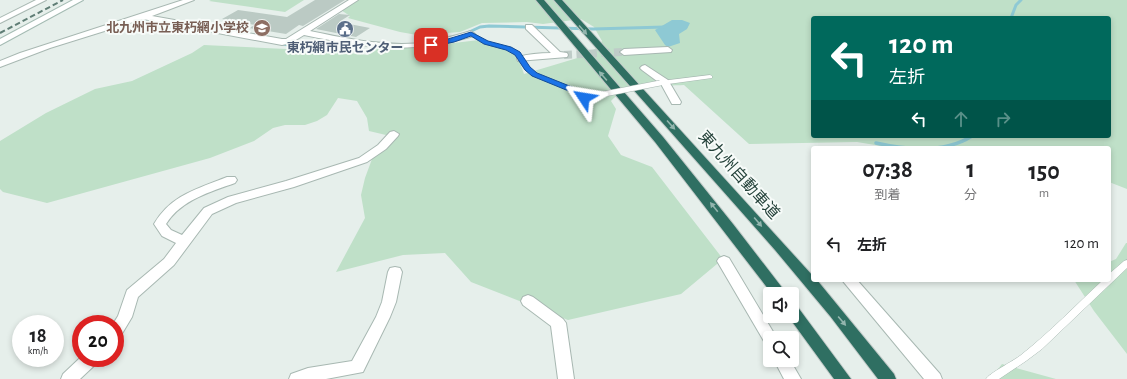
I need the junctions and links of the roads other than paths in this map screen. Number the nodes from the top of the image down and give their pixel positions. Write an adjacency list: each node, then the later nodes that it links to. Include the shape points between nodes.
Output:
1 (42, 0): 8 (street)
2 (79, 0): 12 (street)
3 (190, 0): 7 (street)
4 (354, 0): 10 (street)
5 (540, 0): 30 (highway, one-way to 5, via 640,117 565,33)
6 (558, 0): 42 (highway, 東九州自動車道, one-way to 42, via 740,202 859,340)
7 (143, 17): 10 (street, via 282,42); 16 (street, via 27,52)
8 (0, 21)
9 (529, 27): 15 (street, via 561,55)
10 (302, 32): 11 (street, via 364,44 396,46 437,44)
11 (471, 34): 15 (lane, via 486,43 509,49)
12 (0, 42)
13 (668, 50): 14 (street)
14 (624, 52)
15 (520, 59): 19 (lane, bridge, via 527,69 535,74 579,92 584,98)
16 (0, 64)
17 (645, 68): 19 (street)
18 (710, 77): 19 (lane)
19 (663, 82): 20 (street)
20 (676, 102)
21 (394, 134): 23 (street, via 378,150 357,162 221,204 208,211)
22 (231, 180): 23 (street, via 185,199 164,217 160,224 165,232)
23 (185, 240): 32 (street, via 177,254 132,294)
24 (724, 261): 34 (street)
25 (1127, 263): 27 (lane)
26 (395, 272): 38 (street, via 383,318 357,367)
27 (1111, 278)
28 (851, 282): 43 (street)
29 (1107, 282): 44 (lane, via 1064,324 1004,372)
30 (775, 287)
31 (528, 301): 39 (street, via 558,323)
32 (124, 319)
33 (799, 319): 41 (highway)
34 (765, 331)
35 (82, 367): 37 (street)
36 (786, 367): 40 (street)
37 (69, 379)
38 (297, 379)
39 (566, 379)
40 (793, 379)
41 (843, 379)
42 (888, 379)
43 (934, 379)
44 (991, 379)

